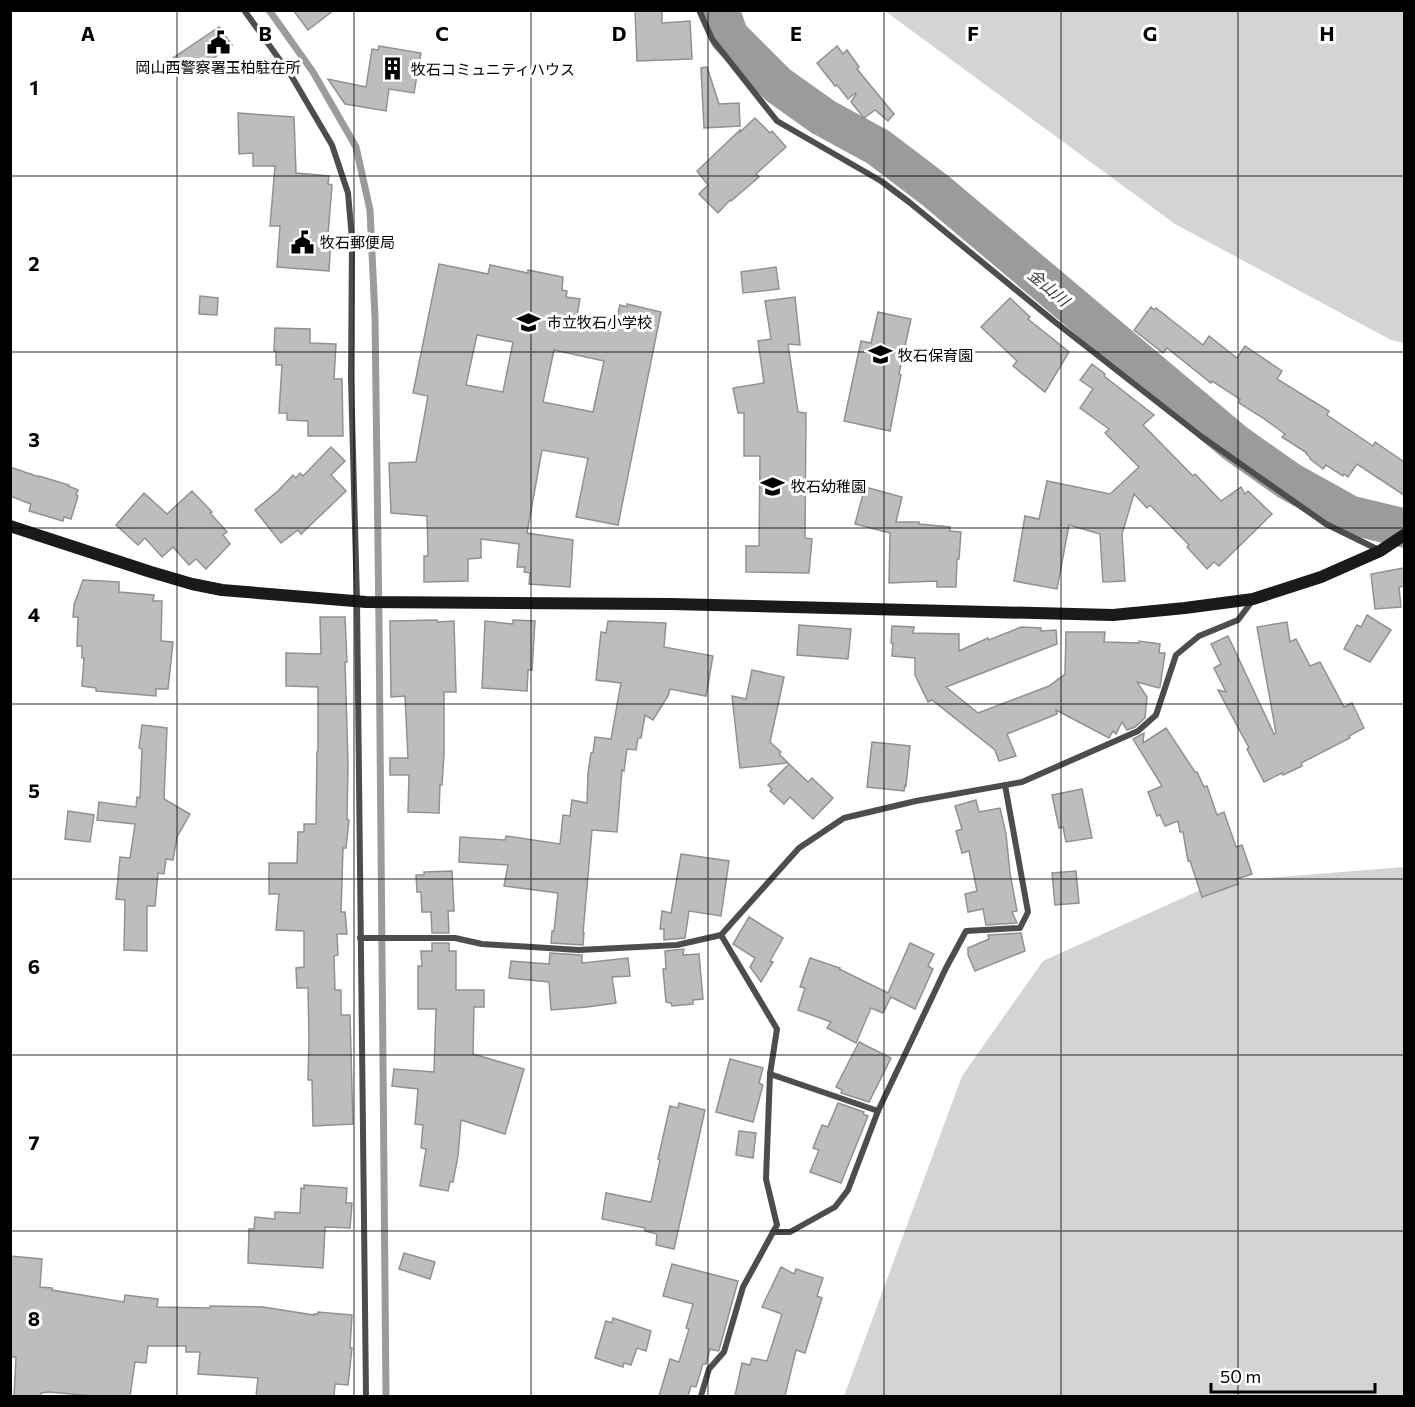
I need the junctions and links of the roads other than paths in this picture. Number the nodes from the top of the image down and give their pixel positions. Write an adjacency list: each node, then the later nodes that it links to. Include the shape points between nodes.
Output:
1 (244, 10): 7 (street, via 292,77 332,145 348,193)
2 (699, 10): 5 (street, via 712,39 777,121 900,195 1202,437 1326,524)
3 (10, 526): 7 (street, via 192,584)
4 (1400, 538): 5 (street)
5 (1380, 551): 6 (street, via 1321,577)
6 (1253, 599): 7 (street, via 1113,615); 8 (street, via 1238,621 1199,636 1176,655 1156,715 1138,731 1022,782)
7 (357, 601): 10 (street)
8 (1005, 785): 9 (street, via 844,818 799,848); 12 (street, via 1028,912 1020,928 966,931)
9 (721, 934): 10 (street, via 677,945 579,950 482,944 455,938); 11 (street, via 777,1029)
10 (360, 938): 14 (street)
11 (770, 1074): 12 (street); 13 (street, via 766,1179 777,1225)
12 (878, 1111): 13 (street, via 848,1190 835,1207 790,1232)
13 (773, 1232): 15 (street, via 743,1287 724,1352 709,1369)
14 (366, 1396)
15 (701, 1396)

